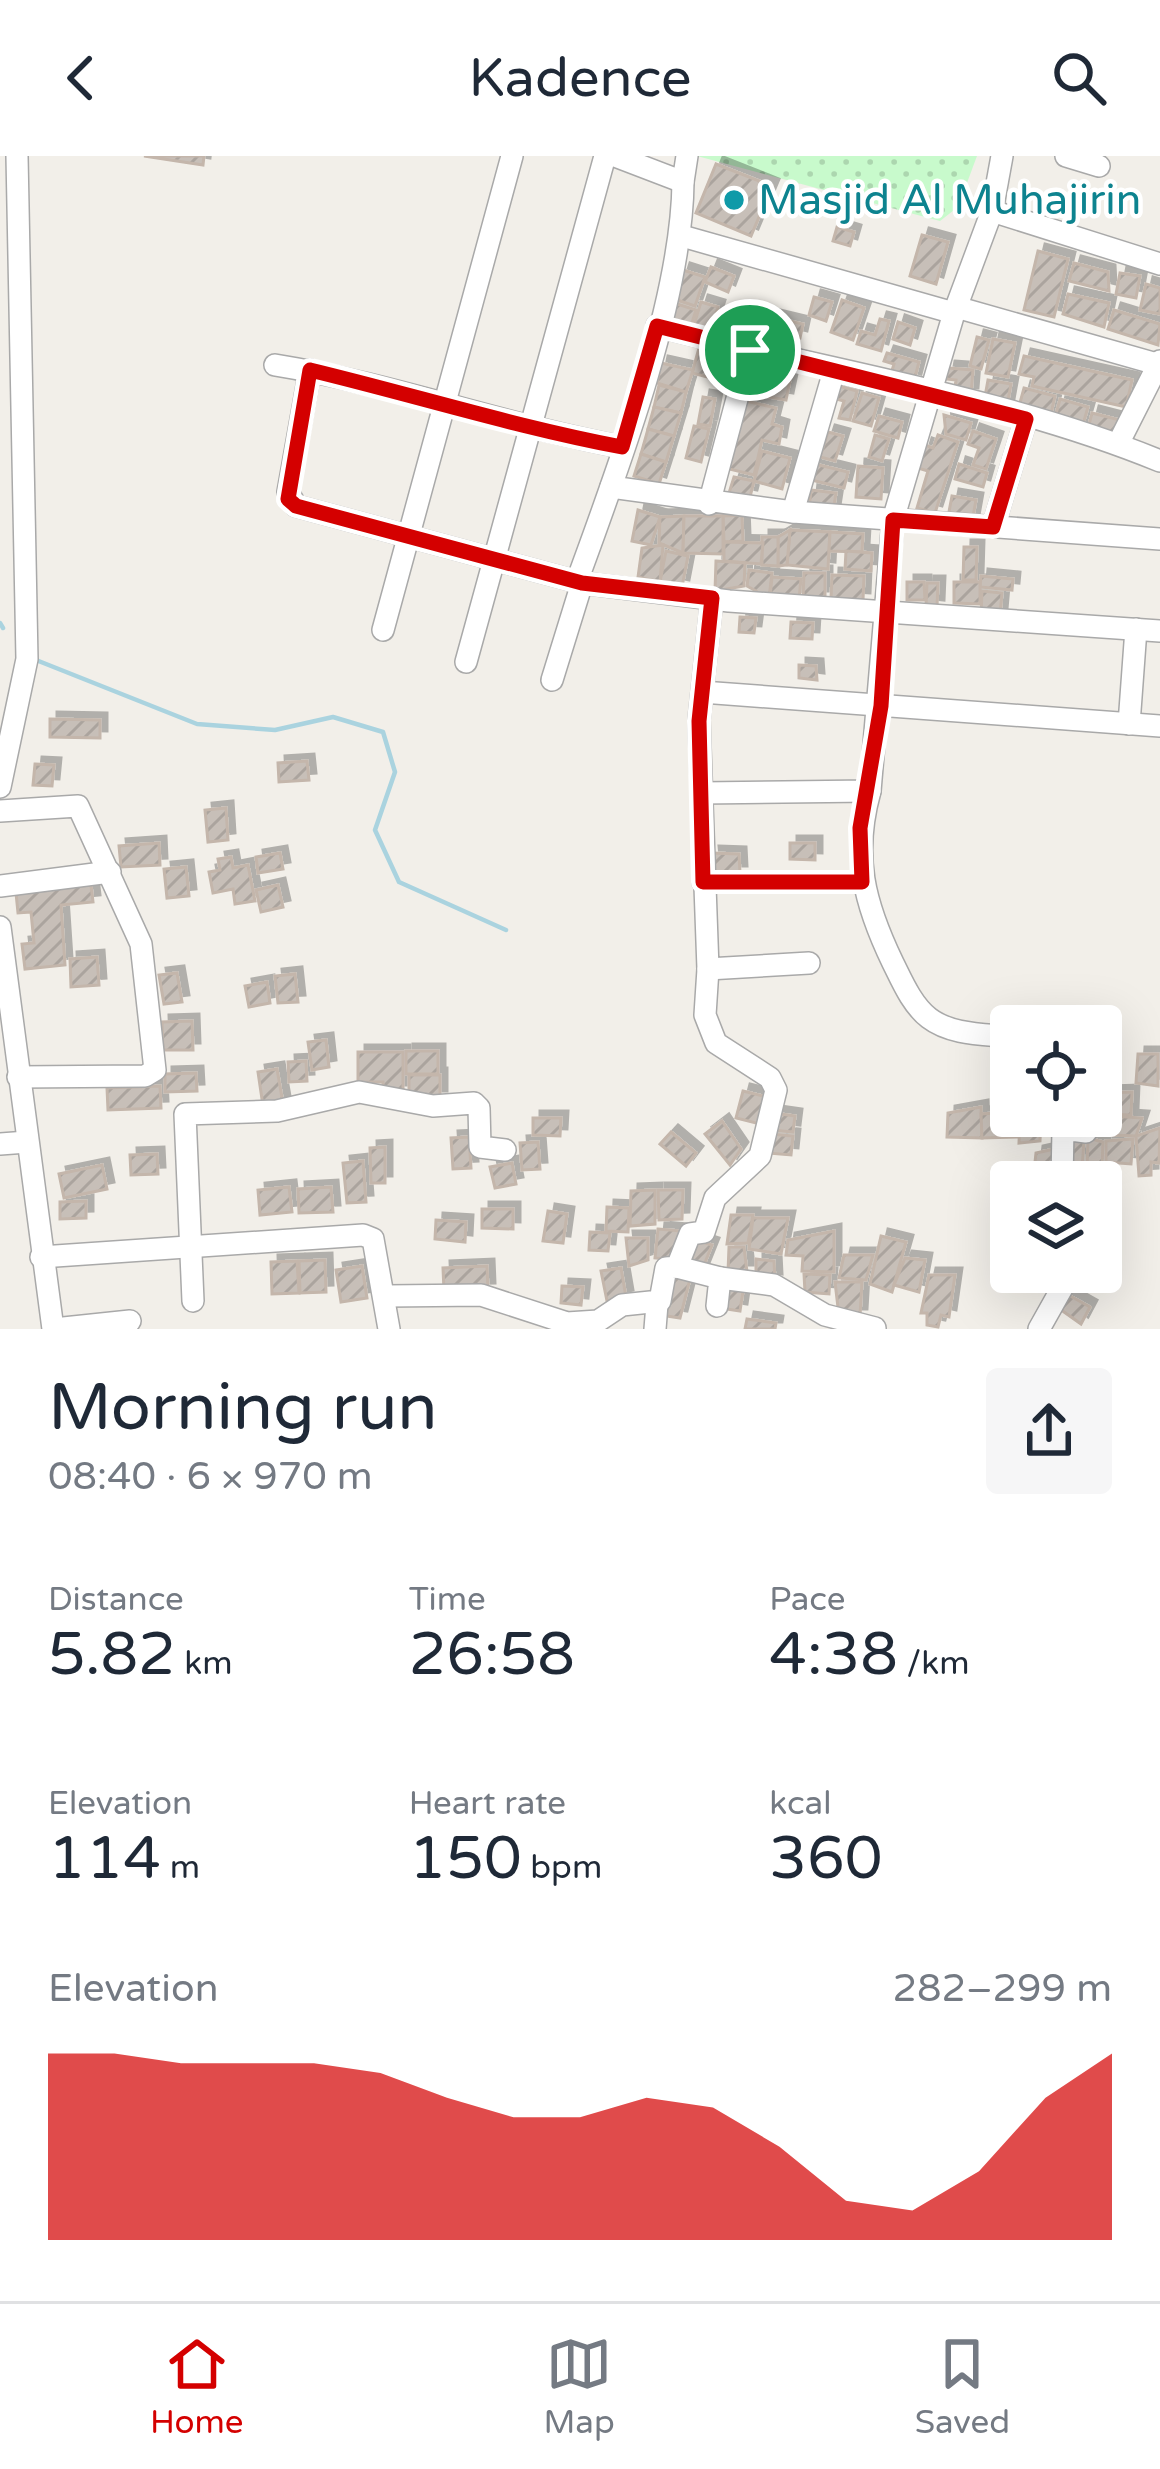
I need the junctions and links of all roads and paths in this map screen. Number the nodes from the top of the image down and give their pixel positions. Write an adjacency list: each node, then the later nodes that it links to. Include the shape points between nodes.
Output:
1 (17, 156): 47 (street, via 28,640)
2 (512, 156): 20 (street)
3 (605, 156): 22 (street)
4 (615, 156): 8 (street)
5 (1001, 156): 9 (street)
6 (1066, 156): 7 (street)
7 (1099, 166)
8 (685, 167): 10 (street)
9 (992, 211): 11 (street); 12 (street)
10 (682, 236): 12 (street); 13 (street)
11 (1160, 264)
12 (955, 310): 16 (street); 19 (street)
13 (657, 326): 14 (street); 24 (street)
14 (750, 350): 18 (street); 27 (street)
15 (275, 364): 17 (street)
16 (1160, 364): 23 (street)
17 (310, 370): 20 (street); 31 (street, via 290,503)
18 (834, 370): 19 (street); 28 (street)
19 (931, 394): 21 (street); 29 (street)
20 (445, 402): 22 (street); 31 (street)
21 (1026, 419): 23 (street); 30 (street)
22 (531, 430): 24 (street); 33 (street)
23 (1118, 444): 25 (street)
24 (622, 447): 26 (street)
25 (1160, 461)
26 (611, 488): 27 (street); 34 (street)
27 (710, 504): 28 (street)
28 (793, 512): 29 (street)
29 (893, 520): 30 (street); 36 (street)
30 (993, 527): 32 (street)
31 (408, 536): 33 (street); 38 (street)
32 (1160, 539)
33 (495, 562): 34 (street); 40 (street)
34 (580, 582): 35 (street); 41 (street)
35 (712, 598): 36 (street); 42 (street)
36 (886, 611): 37 (street); 43 (street)
37 (1136, 629): 39 (street); 44 (street)
38 (383, 630)
39 (1160, 631)
40 (466, 662)
41 (552, 680)
42 (702, 692): 43 (street); 48 (street)
43 (881, 706): 44 (street); 46 (street)
44 (1129, 724): 45 (street)
45 (1160, 726)
46 (871, 783): 48 (street); 52 (street, via 860,828)
47 (0, 787)
48 (701, 793): 51 (street)
49 (0, 812): 50 (street, via 78,806)
50 (110, 872): 53 (street); 58 (street, via 142,944 155,1070)
51 (703, 882): 52 (street); 56 (street)
52 (862, 882): 57 (street, via 896,969 930,1019)
53 (0, 886)
54 (0, 927): 58 (street)
55 (809, 963): 56 (street)
56 (708, 969): 64 (street, via 705,1015 716,1043 776,1090 760,1156 710,1205 704,1232 690,1234)
57 (990, 1033)
58 (18, 1077): 59 (street)
59 (26, 1142): 60 (street); 63 (street)
60 (0, 1144)
61 (506, 1150): 62 (street, via 480,1147 475,1103 433,1106 359,1092 278,1112 192,1112 182,1120)
62 (189, 1248): 63 (street); 67 (street, via 363,1235 373,1239); 68 (street)
63 (41, 1257): 73 (street)
64 (677, 1267): 65 (street); 69 (street, via 666,1268)
65 (720, 1278): 70 (street); 72 (street, via 774,1285 825,1315)
66 (1059, 1293): 76 (street)
67 (387, 1296): 69 (street, via 481,1294 567,1323 598,1321 622,1305); 74 (street)
68 (193, 1301)
69 (657, 1304): 75 (street)
70 (717, 1306)
71 (130, 1321): 73 (street)
72 (875, 1328)
73 (53, 1329)
74 (388, 1329)
75 (655, 1329)
76 (1039, 1329)

